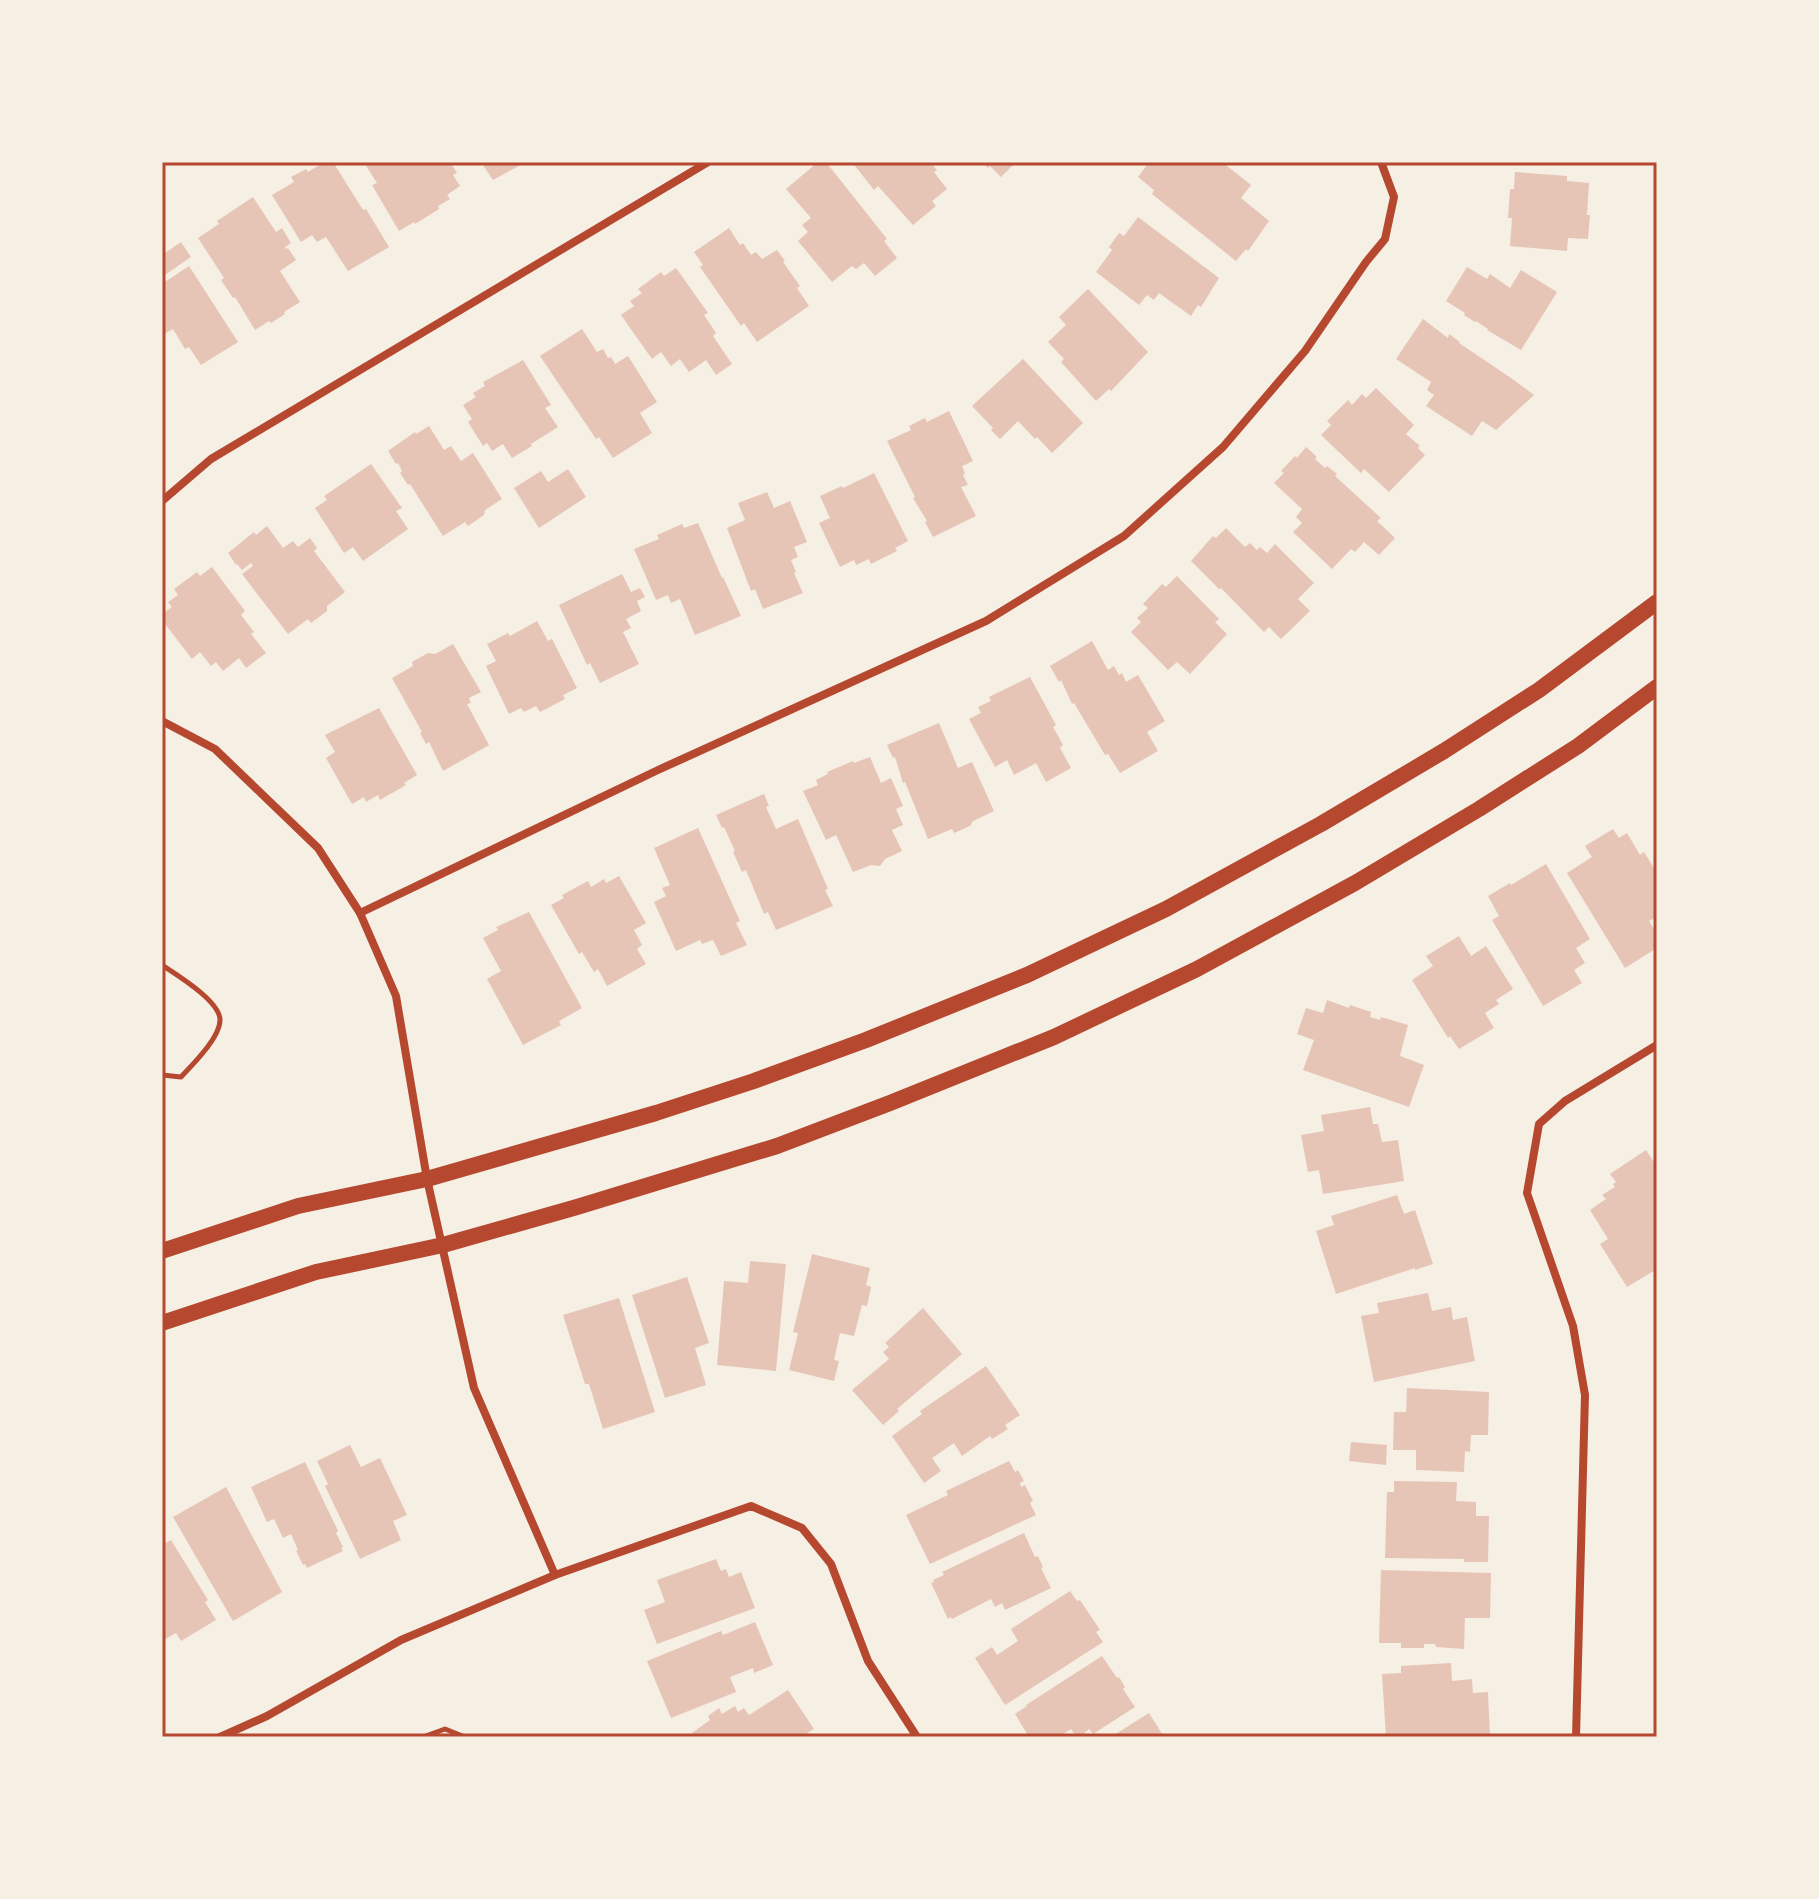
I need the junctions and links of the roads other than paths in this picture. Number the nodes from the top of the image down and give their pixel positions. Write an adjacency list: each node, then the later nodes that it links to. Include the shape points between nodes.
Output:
1 (708, 162): 3 (street, via 211,459)
2 (1381, 162): 7 (street, via 1394,197 1385,239 1305,351 1223,447 1124,536 986,621)
3 (162, 501)
4 (1657, 602): 9 (main road, via 1539,690 1321,824 1166,909 1027,975 754,1081)
5 (1657, 687): 10 (main road, via 1565,754 1355,883 1197,969 1054,1037 777,1146)
6 (162, 721): 7 (street, via 215,749 318,848)
7 (360, 913): 9 (street, via 396,996)
8 (1657, 1045): 16 (street, via 1565,1101 1539,1124 1527,1193 1573,1326 1585,1395)
9 (427, 1179): 10 (street); 11 (main road, via 298,1206)
10 (443, 1245): 12 (main road, via 316,1272); 13 (street, via 474,1388)
11 (162, 1251)
12 (162, 1323)
13 (555, 1575): 14 (street, via 401,1640); 15 (street, via 751,1506 802,1528 831,1564 868,1661)
14 (220, 1737)
15 (917, 1737)
16 (1576, 1737)

